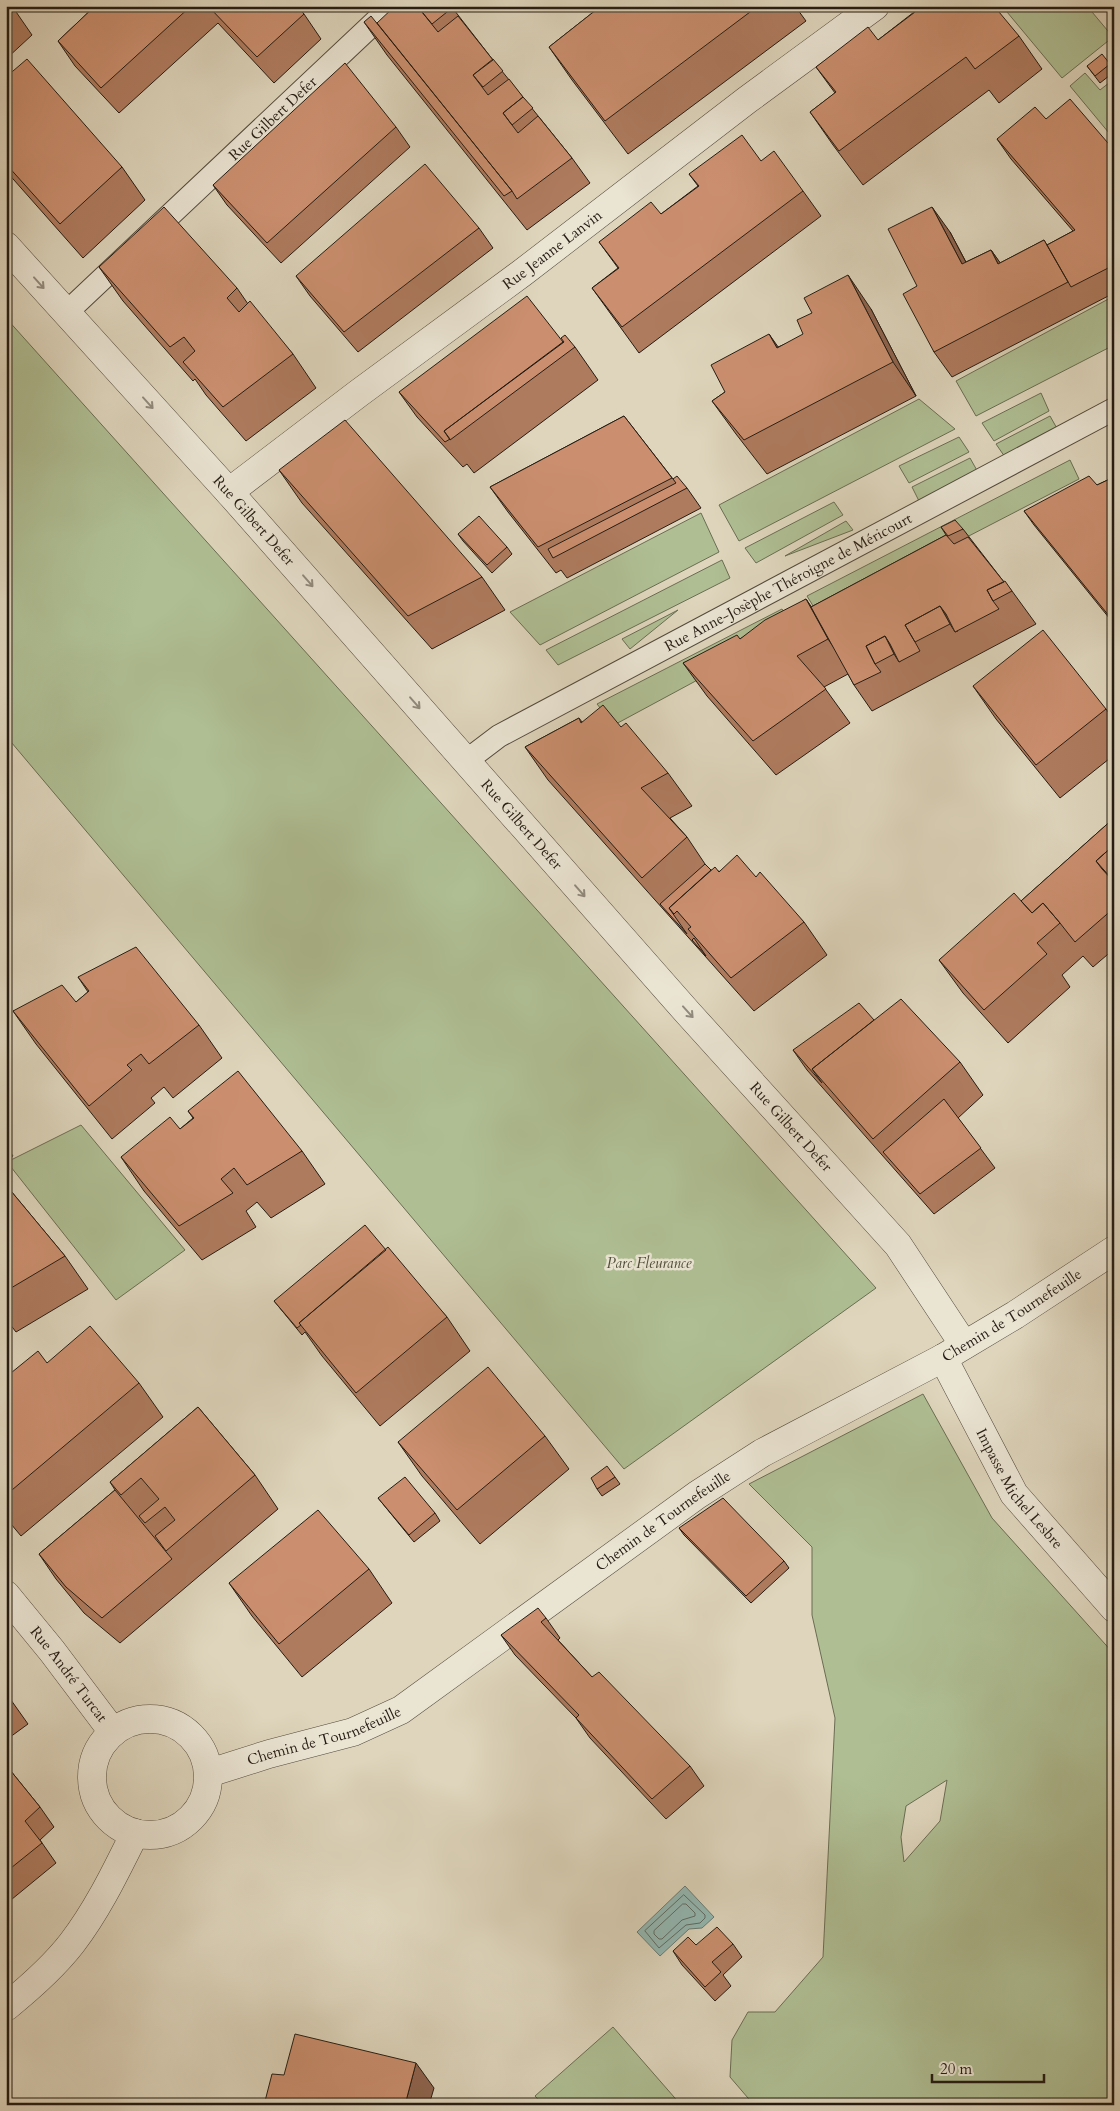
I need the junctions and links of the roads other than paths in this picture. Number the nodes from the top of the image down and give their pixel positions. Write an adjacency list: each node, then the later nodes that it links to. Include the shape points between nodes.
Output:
1 (392, 6): 4 (street, Rue Gilbert Defer)
2 (875, 6): 6 (street, Rue Jeanne Lanvin)
3 (6, 246): 4 (street, Rue Gilbert Defer, one-way to 4)
4 (66, 313): 6 (street, Rue Gilbert Defer, one-way to 6)
5 (1114, 409): 7 (street, Rue Anne-Josèphe Théroigne de Méricourt, via 499,736)
6 (229, 492): 7 (street, Rue Gilbert Defer, one-way to 7)
7 (466, 761): 9 (street, Rue Gilbert Defer, one-way to 9, via 898,1245)
8 (1114, 1250): 9 (street, Chemin de Tournefeuille)
9 (954, 1352): 11 (street, Impasse Michel Lesbre, via 1014,1494); 13 (street, Chemin de Tournefeuille, via 762,1453 697,1495 400,1710 353,1732)
10 (6, 1595): 12 (street, Rue André Turcat)
11 (1114, 1608)
12 (113, 1732): 13 (street, via 129,1722 147,1718 165,1720 182,1727 196,1740 205,1756); 14 (street, via 101,1745 93,1762 92,1780 96,1798 105,1814 118,1826)
13 (209, 1773): 14 (street, via 203,1800 187,1822 171,1831 154,1835)
14 (135, 1833): 15 (street, via 106,1892 72,1944)
15 (6, 2008)

